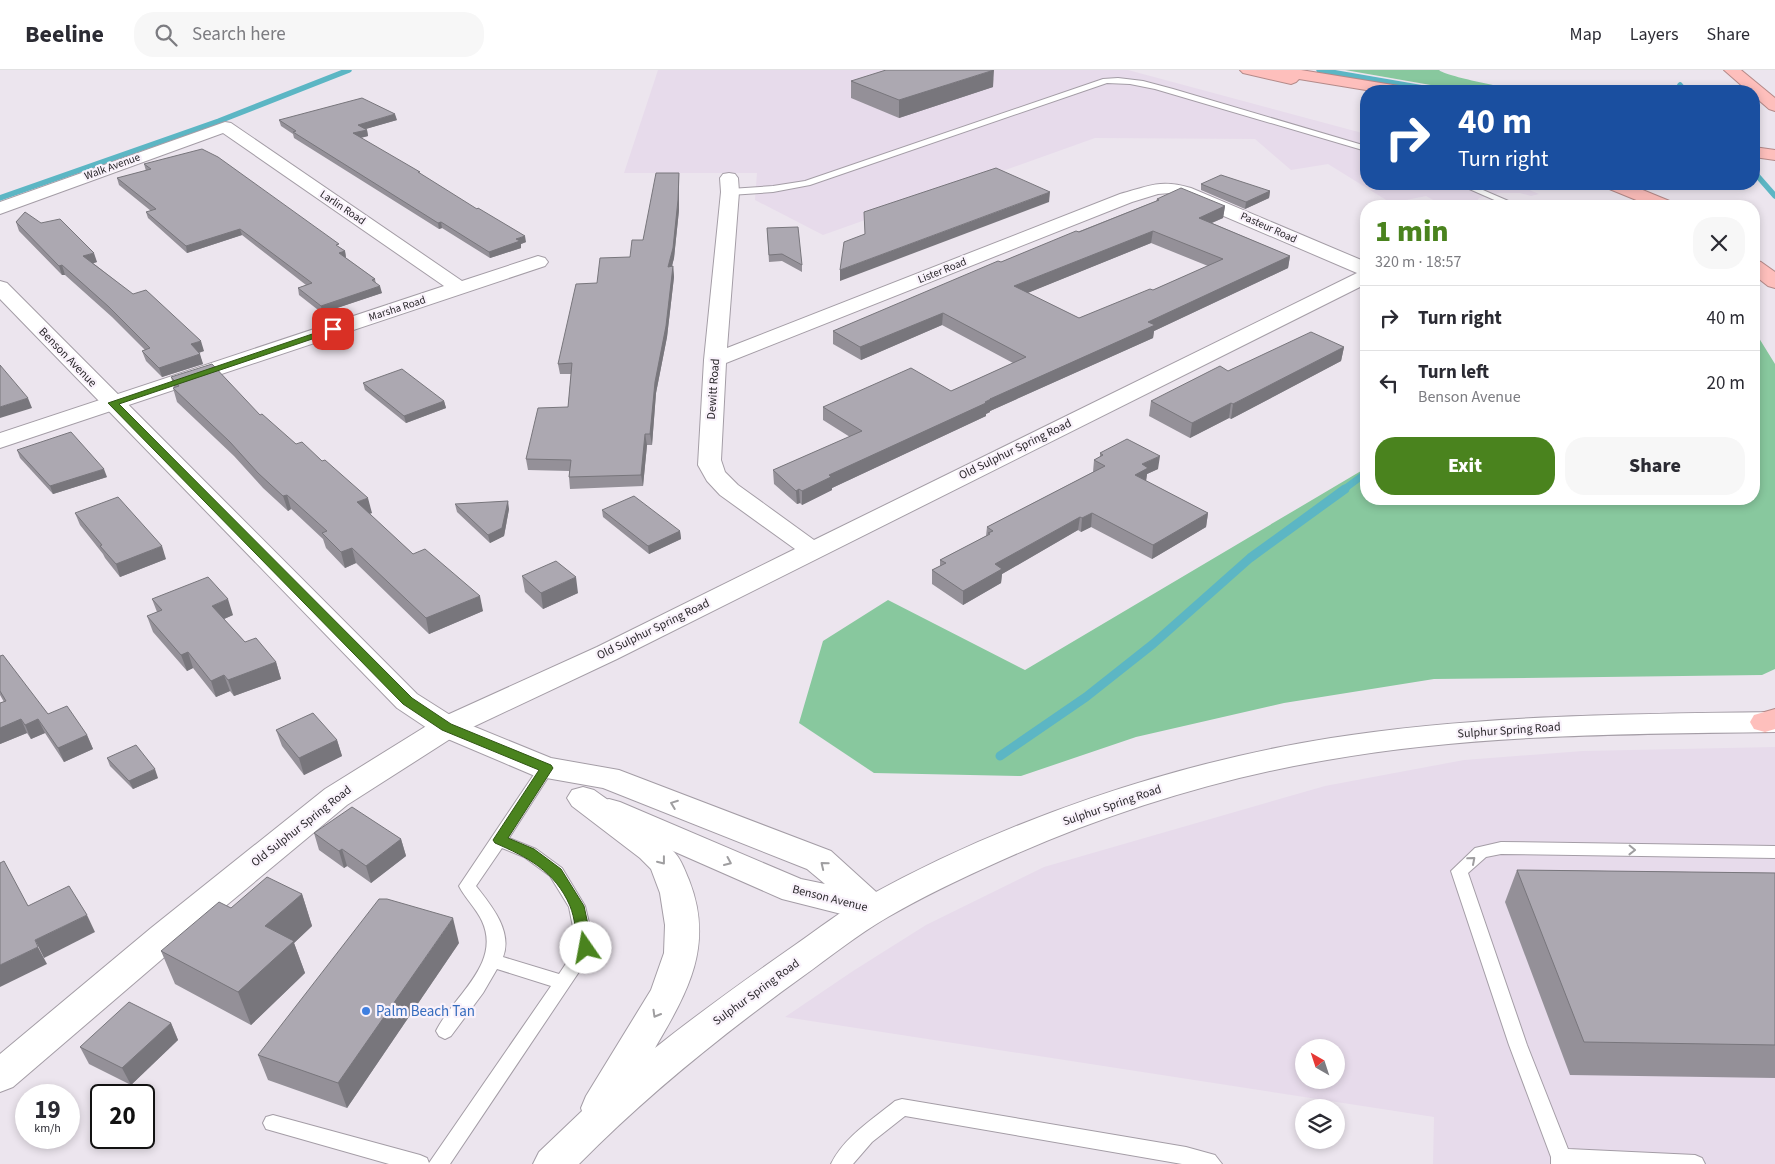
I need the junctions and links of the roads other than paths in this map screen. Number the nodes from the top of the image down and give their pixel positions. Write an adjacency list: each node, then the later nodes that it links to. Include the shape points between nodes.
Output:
1 (1248, 70): 7 (highway)
2 (1273, 70): 4 (highway)
3 (1732, 70): 5 (highway)
4 (1363, 85)
5 (1750, 85)
6 (1760, 93): 8 (highway)
7 (1360, 98)
8 (1775, 106)
9 (225, 127): 21 (street, Walk Avenue); 28 (street, Larlin Road)
10 (1360, 147): 13 (lane, via 1177,93 1114,80 807,183 773,189)
11 (1760, 153): 12 (highway)
12 (1775, 155)
13 (729, 185): 29 (street, Dewitt Road)
14 (1171, 188): 24 (street, Pasteur Road, via 1200,196); 29 (street, Lister Road, via 1126,198)
15 (1476, 190): 18 (lane)
16 (1610, 190): 19 (highway)
17 (1627, 190): 20 (highway)
18 (1501, 200)
19 (1634, 200)
20 (1652, 200)
21 (0, 208)
22 (1760, 259): 26 (highway)
23 (538, 262): 28 (street, Marsha Road)
24 (1360, 266)
25 (1360, 279): 32 (street, Old Sulphur Spring Road)
26 (1775, 282)
27 (0, 287): 30 (street, Benson Avenue)
28 (460, 288): 30 (street, Marsha Road)
29 (715, 360): 32 (street, Dewitt Road, via 710,469 729,490)
30 (113, 403): 31 (street, Marsha Road); 34 (street, Benson Avenue, via 381,676 408,701)
31 (0, 441)
32 (812, 550): 34 (street, Old Sulphur Spring Road, via 598,657)
33 (1772, 721): 39 (street, Sulphur Spring Road, via 1516,728 1382,741 1275,759 1176,783 1085,813 1004,845)
34 (447, 727): 35 (street, Benson Avenue); 43 (street, Old Sulphur Spring Road, via 321,809)
35 (546, 768): 36 (street, Benson Avenue); 37 (lane); 39 (street, Benson Avenue, one-way to 35, via 819,860 608,778)
36 (583, 798): 39 (street, Benson Avenue, one-way to 39, via 794,890); 45 (street, one-way to 45, via 665,863 677,893 682,925 681,953 668,993)
37 (499, 840): 40 (lane, via 467,886 487,912 497,943); 41 (lane, via 530,853 556,872 577,906 586,948)
38 (1775, 852): 46 (lane, one-way to 38, via 1460,871 1481,852 1501,848)
39 (873, 909): 45 (street, Sulphur Spring Road, via 682,1047)
40 (494, 961): 41 (lane); 42 (lane)
41 (562, 982): 48 (lane)
42 (444, 1032)
43 (0, 1076)
44 (273, 1124): 47 (lane)
45 (589, 1127): 49 (street, Sulphur Spring Road)
46 (1561, 1161): 52 (lane)
47 (420, 1164)
48 (439, 1164)
49 (553, 1164)
50 (841, 1164): 51 (lane, via 865,1136 902,1107 1178,1155)
51 (1212, 1164)
52 (1695, 1164)

